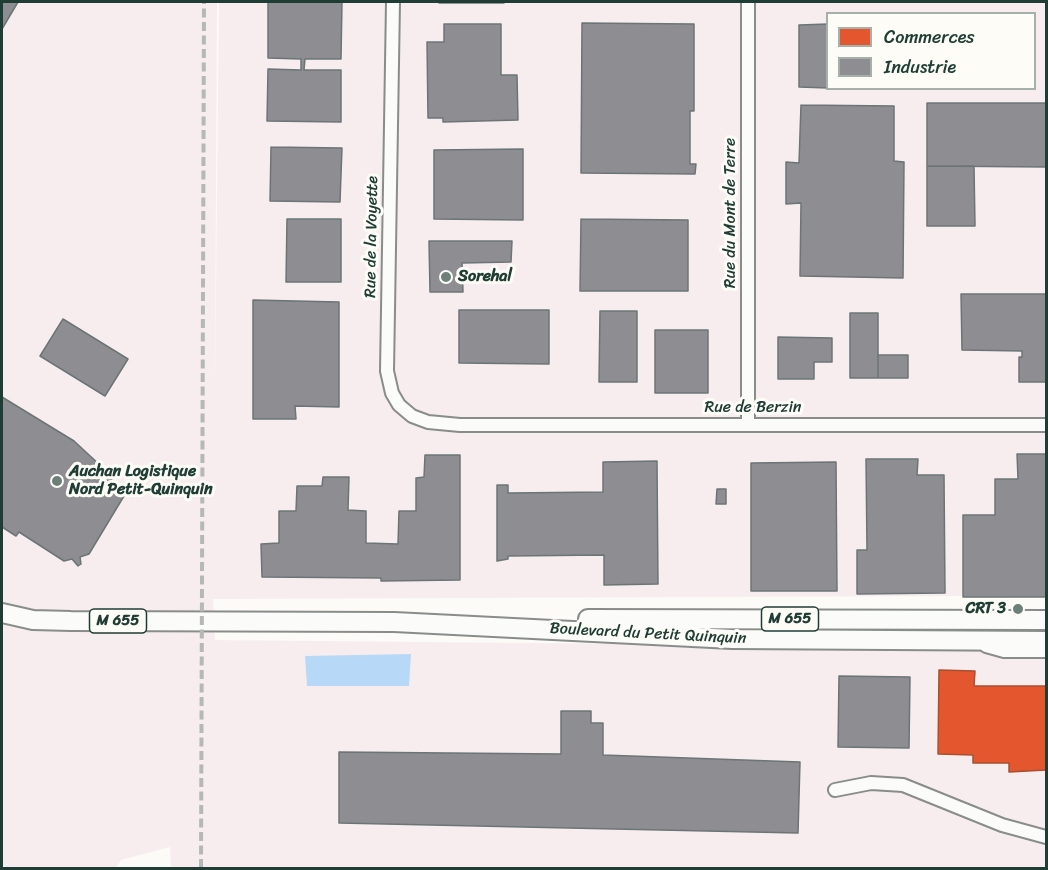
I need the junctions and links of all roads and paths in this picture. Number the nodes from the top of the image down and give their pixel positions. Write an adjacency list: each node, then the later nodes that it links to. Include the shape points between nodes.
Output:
1 (393, 2): 4 (street, Rue de la Voyette, via 387,371 392,393 412,416)
2 (748, 2): 3 (street, Rue du Mont de Terre)
3 (748, 424): 4 (street, Rue de Berzin); 5 (street, Rue de Berzin)
4 (460, 425)
5 (1047, 425)
6 (2, 605): 9 (main road, Boulevard du Petit Quinquin / M 655)
7 (2, 614): 9 (main road, Boulevard du Petit Quinquin / M 655)
8 (1047, 620): 10 (main road, Boulevard du Petit Quinquin / M 655, via 534,618)
9 (71, 621): 10 (main road, Boulevard du Petit Quinquin / M 655)
10 (394, 622): 11 (main road, Boulevard du Petit Quinquin / M 655, via 732,639)
11 (967, 641): 12 (main road, Boulevard du Petit Quinquin / M 655); 13 (street, via 1004,651)
12 (1047, 641)
13 (1047, 651)
14 (835, 790): 15 (street, via 871,783 903,785 1002,825)
15 (1047, 837)

